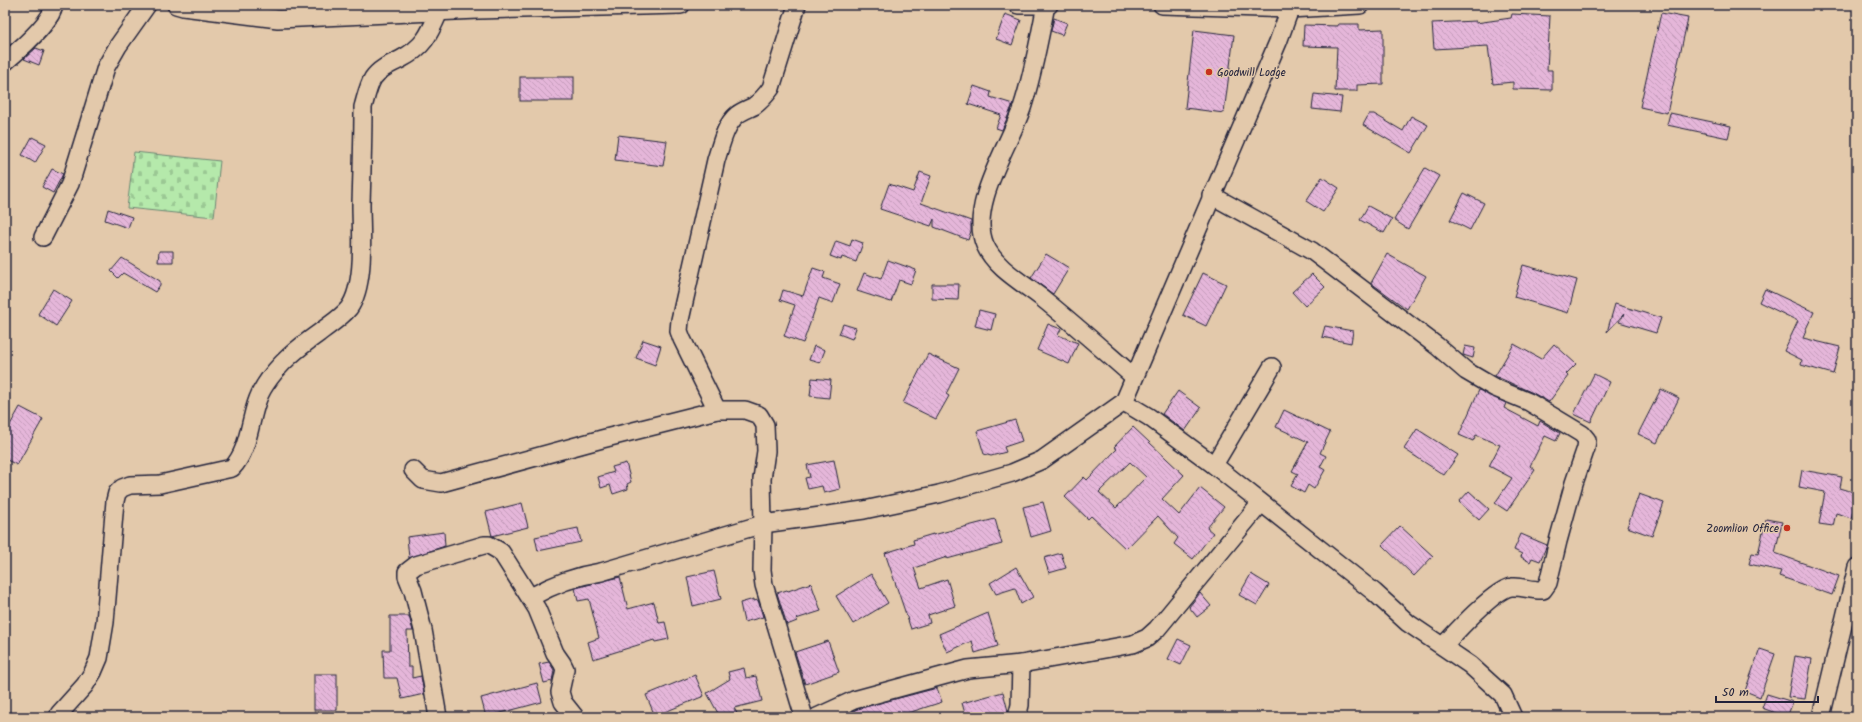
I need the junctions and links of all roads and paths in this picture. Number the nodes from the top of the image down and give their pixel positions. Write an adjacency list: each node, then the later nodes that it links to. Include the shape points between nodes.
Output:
1 (54, 5): 14 (street, via 51,16)
2 (147, 5): 16 (street, via 106,67 70,184)
3 (176, 5): 13 (street, via 278,19)
4 (682, 5): 11 (street)
5 (797, 5): 20 (street, via 771,88 754,105 737,115 723,138 680,320 679,331 682,339)
6 (1018, 5): 7 (street)
7 (1046, 5): 8 (street); 18 (street, via 1021,109 989,184 980,229 985,246 996,262)
8 (1049, 5)
9 (1162, 5): 12 (street)
10 (1360, 5): 12 (street)
11 (478, 8): 13 (street)
12 (1290, 9): 15 (street)
13 (439, 12): 29 (street, via 429,36 418,48 374,76 363,107 360,266 354,298 336,320 294,351 274,371 260,392 243,450 232,468 160,484 130,485 117,493 105,622 98,658 85,685)
14 (5, 62)
15 (1212, 195): 18 (street); 27 (street, via 1312,251 1466,371 1495,388 1529,402 1582,434 1587,440 1548,583 1543,590 1537,591 1513,586 1505,589)
16 (43, 237)
17 (1272, 367): 21 (street)
18 (1134, 377): 19 (street)
19 (1124, 402): 21 (street, via 1149,417); 24 (street, via 1042,460 1012,473 939,494 864,510)
20 (717, 410): 22 (street, via 441,483 423,480); 24 (street, via 745,410 759,415 765,425)
21 (1214, 465): 23 (street)
22 (413, 470)
23 (1261, 502): 27 (street, via 1374,592 1408,623); 28 (street, via 1147,638 1133,644)
24 (763, 524): 26 (street, via 601,572 582,575 560,582); 32 (street, via 764,585)
25 (1857, 567): 36 (street)
26 (530, 597): 30 (street, via 501,552 489,545 410,568 407,576 423,630); 31 (street, via 565,669 560,692 563,702)
27 (1443, 646): 35 (street, via 1470,665 1503,695)
28 (1021, 664): 33 (street, via 968,669 854,700); 34 (street, via 1020,705)
29 (59, 717)
30 (438, 717)
31 (575, 717)
32 (804, 717)
33 (817, 717)
34 (1017, 717)
35 (1513, 717)
36 (1821, 717)

